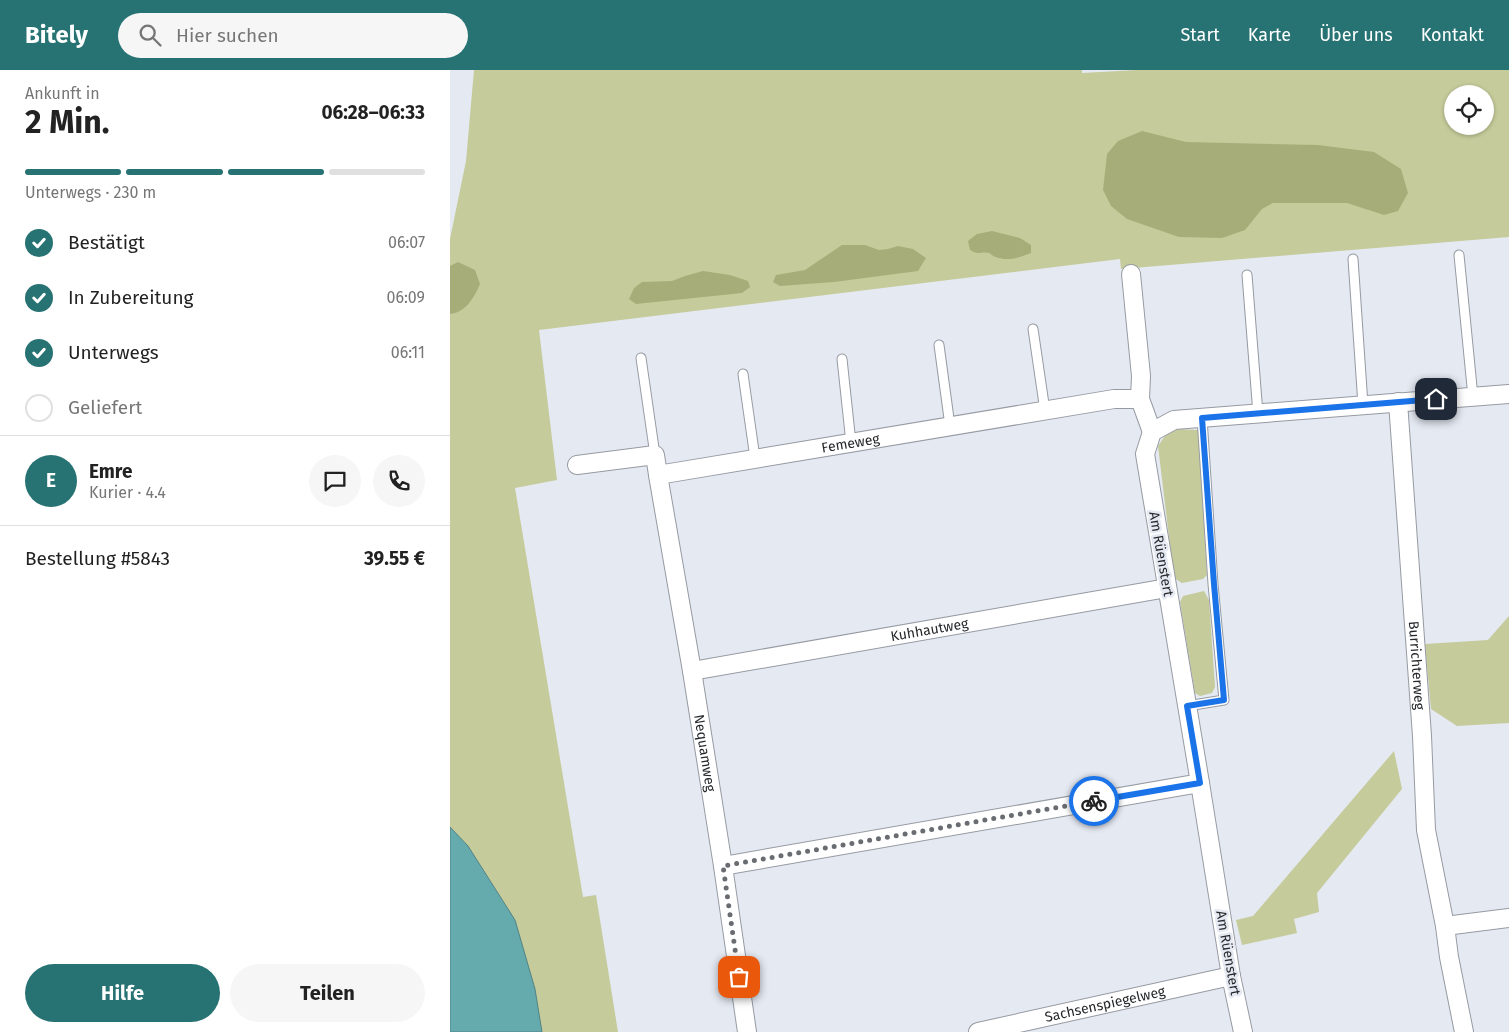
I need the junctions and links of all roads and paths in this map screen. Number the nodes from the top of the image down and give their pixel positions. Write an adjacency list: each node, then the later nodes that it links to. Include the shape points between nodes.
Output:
1 (1459, 255): 11 (lane)
2 (1353, 259): 14 (lane)
3 (1131, 274): 12 (street, via 1142,376)
4 (1247, 275): 16 (lane)
5 (1033, 329): 15 (lane)
6 (939, 345): 18 (lane)
7 (641, 358): 21 (lane)
8 (842, 359): 20 (lane)
9 (743, 374): 22 (lane)
10 (1509, 394): 11 (street)
11 (1473, 397): 13 (street)
12 (1140, 400): 15 (street, Femeweg, via 1114,400); 19 (street)
13 (1398, 402): 14 (street); 31 (street, Burrichterweg, via 1426,830)
14 (1363, 405): 16 (street)
15 (1045, 411): 18 (street, Femeweg)
16 (1258, 414): 17 (street)
17 (1202, 418): 19 (street, via 1174,420); 27 (lane, via 1224,700)
18 (950, 426): 20 (street, Femeweg)
19 (1152, 432): 25 (street, Am Rüenstert, via 1145,454)
20 (851, 443): 22 (street, Femeweg)
21 (655, 455): 23 (street); 24 (street)
22 (755, 458): 24 (street, Femeweg)
23 (577, 465)
24 (658, 475): 26 (street, Nequamweg)
25 (1167, 588): 26 (street, Kuhhautweg); 27 (street, Am Rüenstert)
26 (692, 671): 29 (street, Nequamweg)
27 (1187, 706): 28 (street, Am Rüenstert)
28 (1200, 783): 29 (street); 32 (street, Am Rüenstert)
29 (723, 866): 33 (street, Nequamweg)
30 (1509, 918): 31 (street)
31 (1445, 926): 36 (street, Burrichterweg)
32 (1231, 976): 34 (street, Sachsenspiegelweg); 35 (street, Am Rüenstert)
33 (747, 1032)
34 (978, 1032)
35 (1243, 1032)
36 (1464, 1032)

